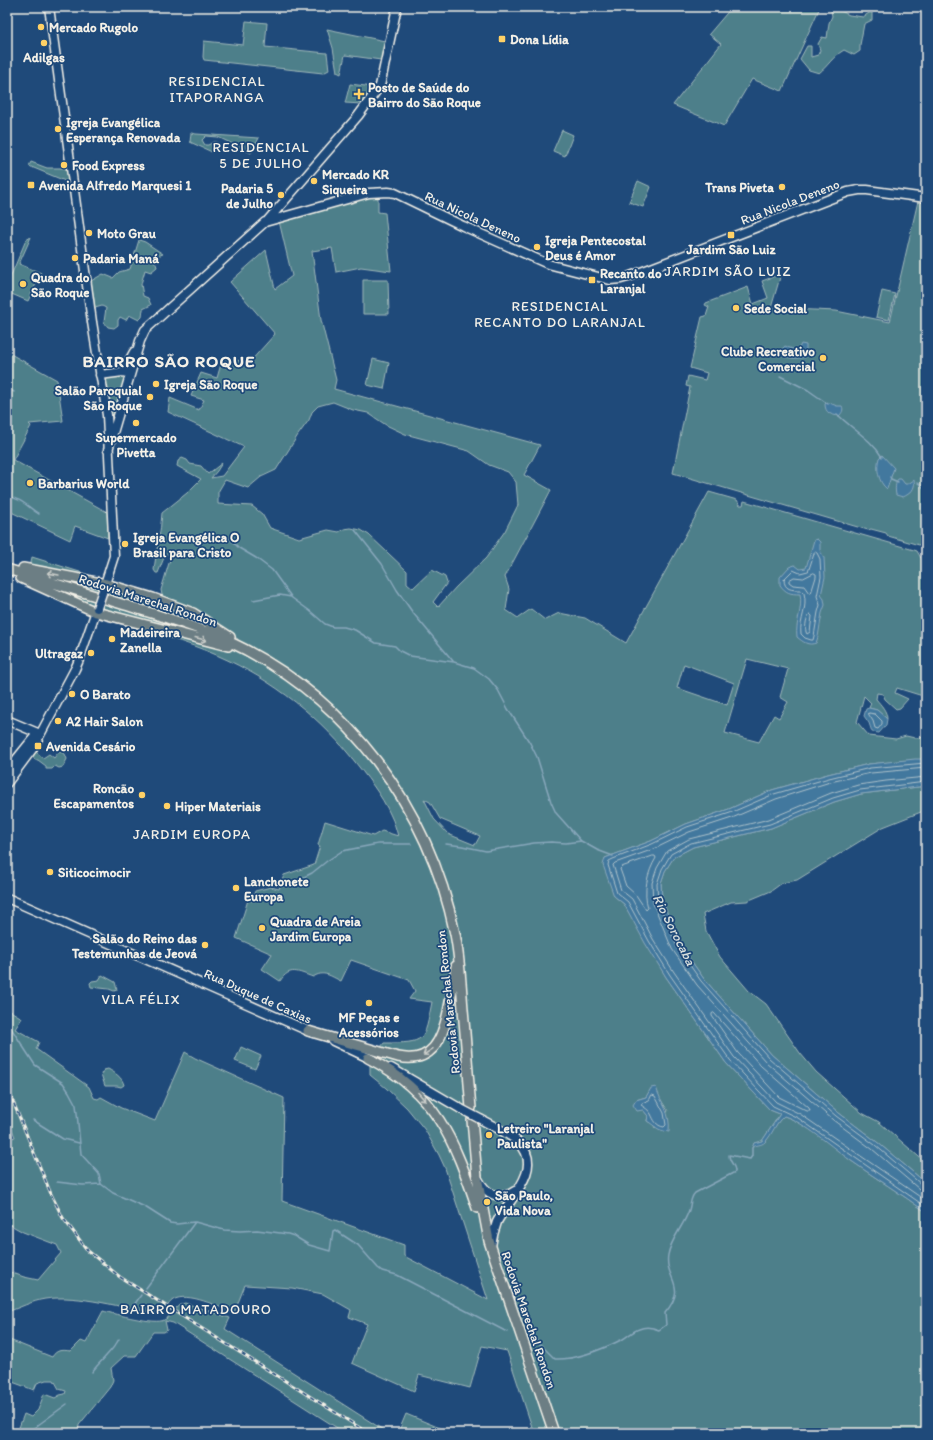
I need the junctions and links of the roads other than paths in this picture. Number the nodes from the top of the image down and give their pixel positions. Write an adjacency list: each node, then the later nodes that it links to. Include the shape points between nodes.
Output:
1 (49, 7): 7 (main road)
2 (397, 7): 4 (main road, via 380,86)
3 (926, 198): 4 (main road, Rua Nicola Deneno, via 867,190 848,192 628,277 610,280 548,264 393,192 369,193)
4 (283, 211): 5 (main road, via 268,220 147,328)
5 (140, 341): 6 (main road); 8 (main road)
6 (123, 372): 7 (main road); 8 (main road)
7 (100, 375): 9 (main road)
8 (130, 376): 10 (main road)
9 (107, 418): 10 (main road, via 112,421); 11 (main road)
10 (118, 420): 11 (main road)
11 (108, 450): 15 (main road, via 114,558)
12 (7, 566): 15 (main road, one-way to 12)
13 (7, 569): 17 (main road, Rodovia Marechal Rondon, via 181,622)
14 (7, 572): 16 (main road)
15 (105, 585): 16 (main road, bridge); 17 (main road, via 188,610)
16 (96, 610): 17 (main road, one-way to 17, via 229,646); 19 (main road, via 79,660)
17 (263, 659): 23 (main road, Rodovia Marechal Rondon, via 302,685 331,709 358,737 386,773 411,814 432,858 447,903)
18 (7, 720): 19 (main road)
19 (40, 732): 20 (main road, via 33,748)
20 (10, 772): 21 (main road)
21 (7, 783)
22 (7, 898): 24 (main road, Rua Duque de Caxias)
23 (458, 950): 24 (main road, one-way to 24, via 443,1031 435,1047 425,1054 413,1058 398,1057); 26 (main road, Rodovia Marechal Rondon)
24 (308, 1031): 25 (main road, Rua Duque de Caxias)
25 (368, 1058): 29 (main road, Rua Duque de Caxias, bridge, via 401,1073 513,1138 524,1149 528,1162 528,1170); 30 (main road, one-way to 30, via 386,1067 409,1084 436,1113 457,1152)
26 (471, 1108)
27 (472, 1120): 28 (main road, Rodovia Marechal Rondon)
28 (477, 1177): 29 (main road, via 488,1192 498,1197 507,1196); 30 (main road, Rodovia Marechal Rondon)
29 (518, 1190): 30 (main road, Rua Duque de Caxias, via 498,1221)
30 (490, 1245): 31 (main road, Rodovia Marechal Rondon)
31 (554, 1433)

